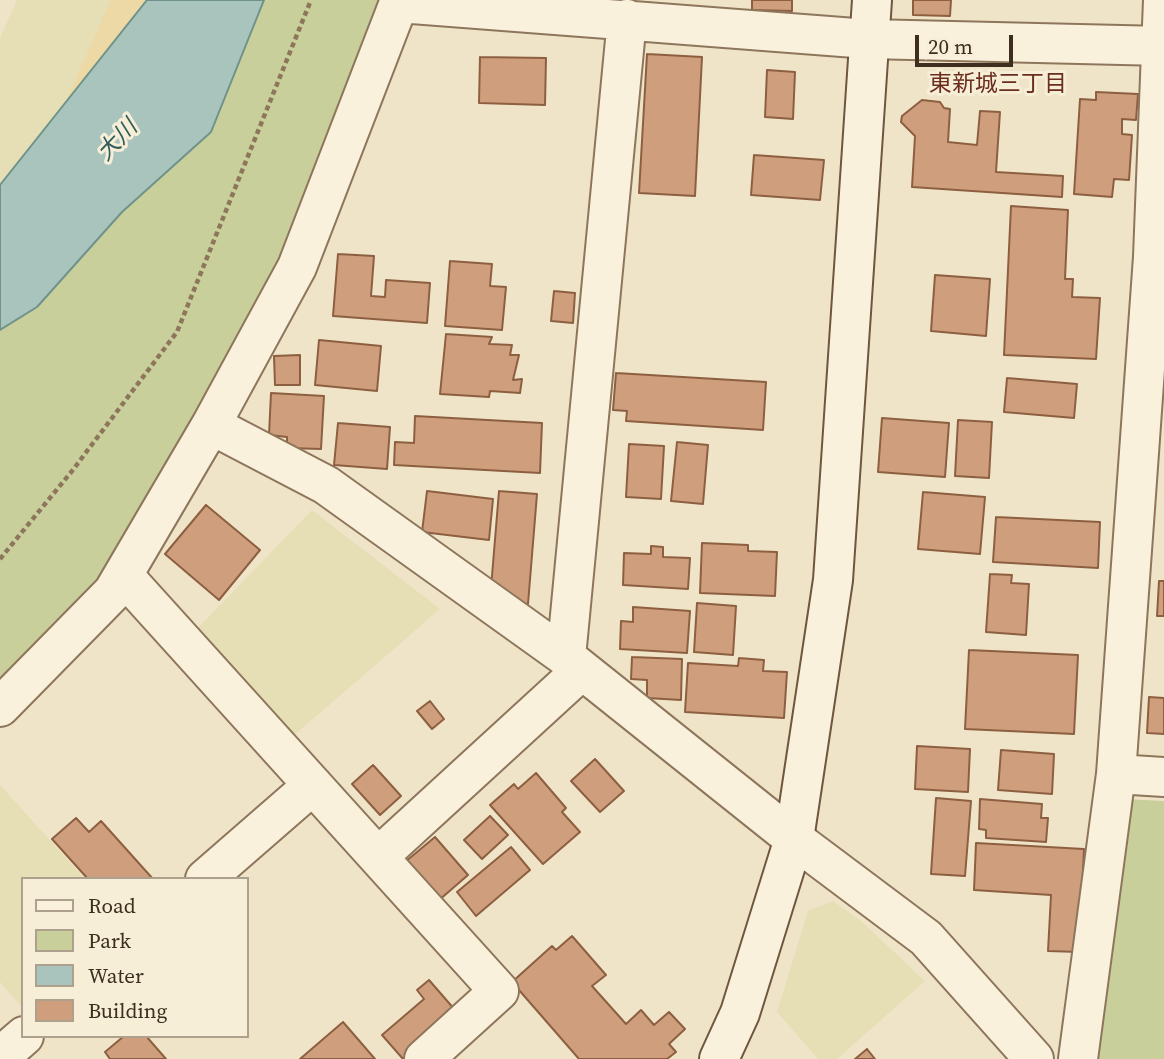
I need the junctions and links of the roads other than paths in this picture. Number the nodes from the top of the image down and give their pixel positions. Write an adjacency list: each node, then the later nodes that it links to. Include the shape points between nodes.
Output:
1 (872, 0): 5 (street)
2 (1163, 0): 6 (street)
3 (400, 2): 4 (street); 8 (street, via 296,267)
4 (627, 19): 5 (street); 10 (street)
5 (868, 39): 6 (street); 15 (street, via 833,580)
6 (1162, 46): 7 (street)
7 (1158, 257): 12 (street)
8 (211, 425): 9 (street); 10 (street, via 326,485)
9 (122, 575): 11 (street, via 113,592); 14 (street)
10 (574, 664): 15 (street); 16 (street)
11 (0, 707)
12 (1116, 774): 13 (street); 23 (street)
13 (1164, 777)
14 (313, 785): 16 (street); 17 (street)
15 (794, 839): 21 (street, via 740,1013); 22 (street, via 926,938)
16 (378, 857): 20 (street, via 499,991)
17 (207, 877)
18 (22, 1038): 19 (street)
19 (0, 1057)
20 (424, 1059)
21 (719, 1059)
22 (1034, 1059)
23 (1078, 1059)

